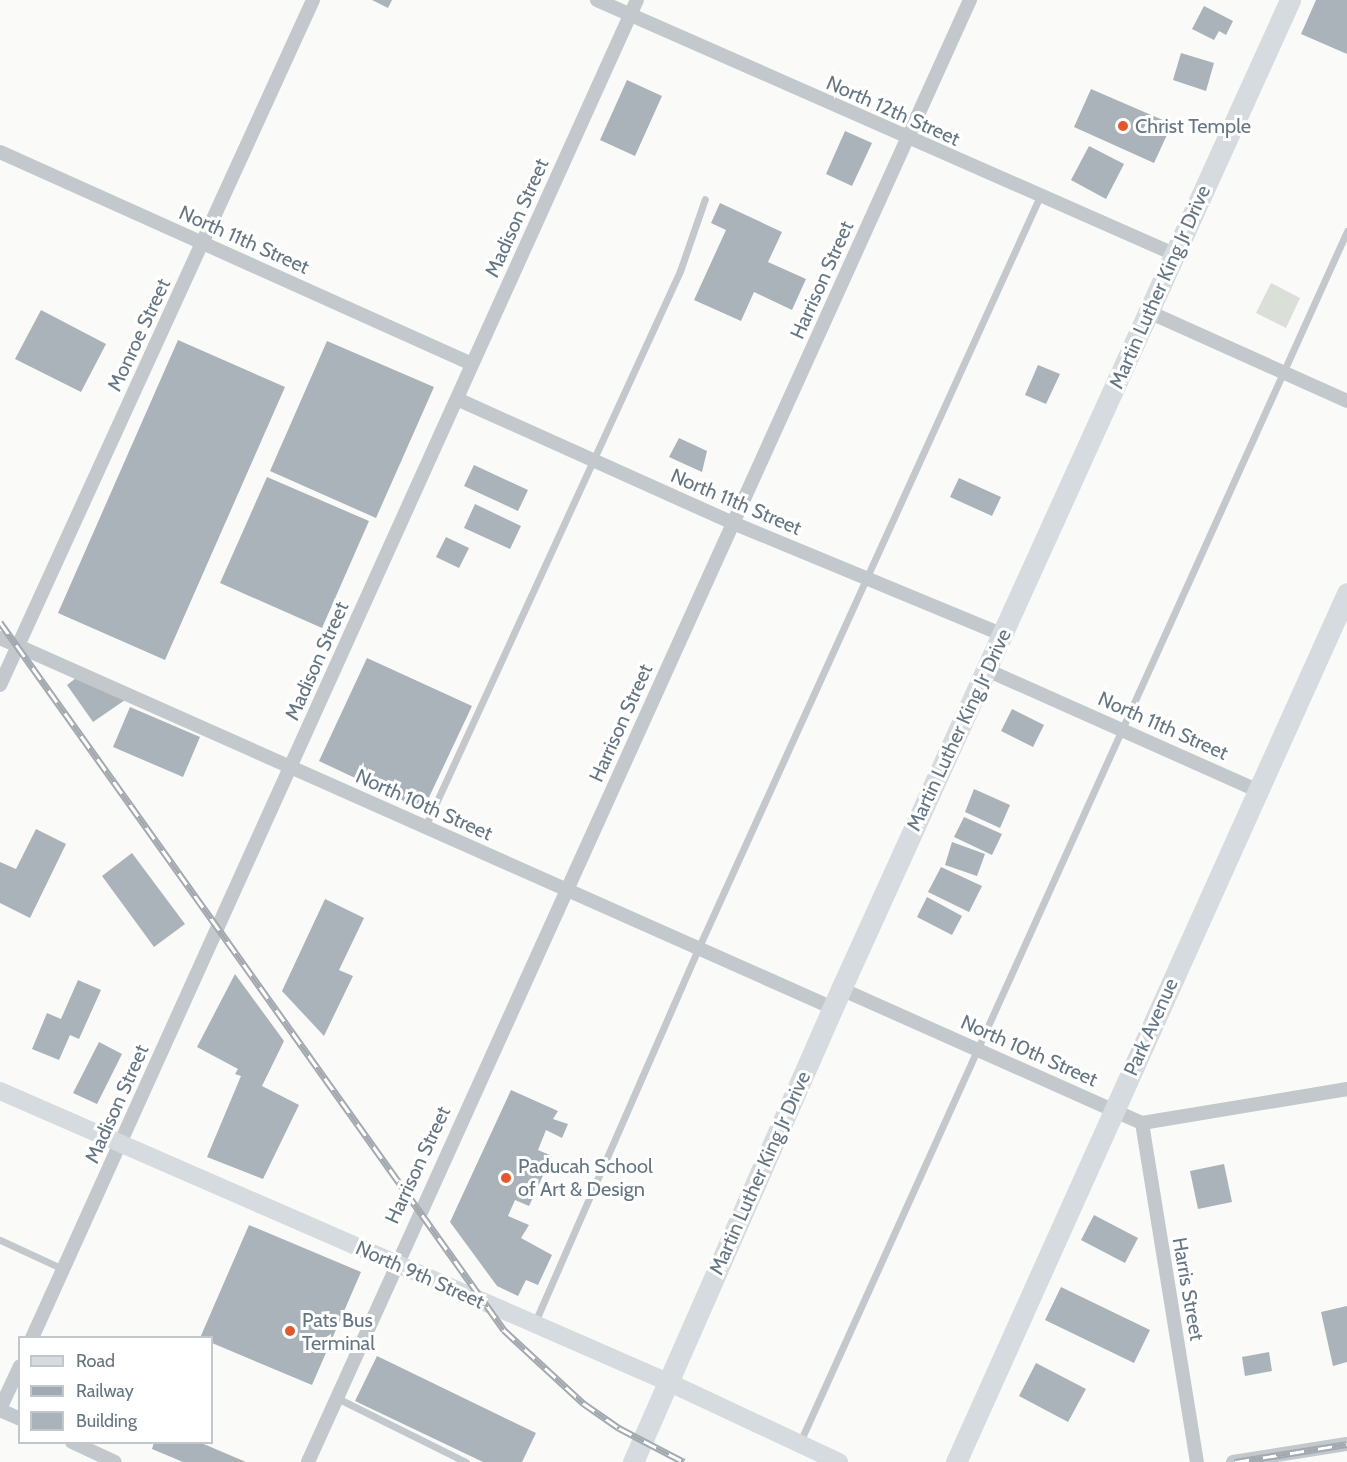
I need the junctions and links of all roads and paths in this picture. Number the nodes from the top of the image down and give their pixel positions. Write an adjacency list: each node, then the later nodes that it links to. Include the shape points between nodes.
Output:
1 (313, 0): 12 (street, Monroe Street)
2 (597, 0): 6 (street, North 12th Street)
3 (637, 0): 6 (street, Madison Street)
4 (970, 0): 7 (street, Harrison Street)
5 (1290, 0): 13 (main road, Martin Luther King Jr Drive)
6 (630, 15): 7 (street, North 12th Street); 15 (street, Madison Street)
7 (907, 139): 9 (street, North 12th Street); 20 (street, Harrison Street)
8 (0, 152): 12 (street, North 11th Street)
9 (1040, 196): 13 (street, North 12th Street); 21 (lane)
10 (705, 199): 19 (lane, via 680,271)
11 (1347, 231): 16 (lane)
12 (203, 243): 15 (street, North 11th Street); 25 (street, Monroe Street)
13 (1174, 254): 14 (main road, Martin Luther King Jr Drive)
14 (1149, 312): 16 (street); 23 (main road, Martin Luther King Jr Drive)
15 (472, 364): 17 (street, Madison Street)
16 (1283, 372): 18 (street); 28 (lane)
17 (457, 399): 19 (street, North 11th Street); 29 (street, Madison Street)
18 (1347, 401)
19 (595, 461): 20 (street, North 11th Street); 31 (lane)
20 (733, 523): 21 (street, North 11th Street); 32 (street, Harrison Street)
21 (866, 578): 23 (street, North 11th Street); 33 (lane)
22 (1347, 593): 30 (main road, Park Avenue)
23 (1003, 635): 26 (main road, Martin Luther King Jr Drive)
24 (0, 638): 25 (street, North 10th Street)
25 (18, 646): 27 (street, Monroe Street); 29 (street, North 10th Street)
26 (987, 670): 28 (street, North 11th Street); 34 (main road, Martin Luther King Jr Drive)
27 (0, 686)
28 (1124, 729): 30 (street, North 11th Street); 35 (lane)
29 (290, 767): 31 (street, North 10th Street); 40 (street, Madison Street)
30 (1257, 790): 38 (main road, Park Avenue)
31 (425, 827): 32 (street, North 10th Street)
32 (567, 891): 33 (street, North 10th Street); 42 (street, Harrison Street)
33 (698, 949): 34 (street, North 10th Street); 44 (lane)
34 (837, 998): 35 (street, North 10th Street); 47 (main road, Martin Luther King Jr Drive)
35 (980, 1050): 38 (street, North 10th Street); 52 (lane)
36 (1347, 1089): 39 (street)
37 (0, 1091): 40 (street, North 9th Street)
38 (1113, 1111): 39 (street, North 10th Street); 59 (main road, Park Avenue)
39 (1142, 1123): 60 (street, Harris Street)
40 (120, 1144): 42 (street, North 9th Street); 43 (street, Madison Street)
41 (0, 1240): 43 (lane)
42 (395, 1263): 44 (street, North 9th Street); 48 (street, Harrison Street)
43 (63, 1269): 45 (street, Madison Street)
44 (533, 1325): 47 (street, North 9th Street)
45 (33, 1336)
46 (18, 1370): 49 (street)
47 (668, 1382): 52 (street, North 9th Street); 57 (main road, Martin Luther King Jr Drive)
48 (336, 1397): 55 (street, Harrison Street); 56 (lane)
49 (0, 1410): 50 (street)
50 (18, 1418)
51 (74, 1444): 54 (street)
52 (799, 1444): 58 (street, North 9th Street)
53 (1347, 1444): 61 (street)
54 (115, 1462)
55 (308, 1462)
56 (466, 1462)
57 (633, 1462)
58 (839, 1462)
59 (956, 1462)
60 (1197, 1462)
61 (1233, 1462)

